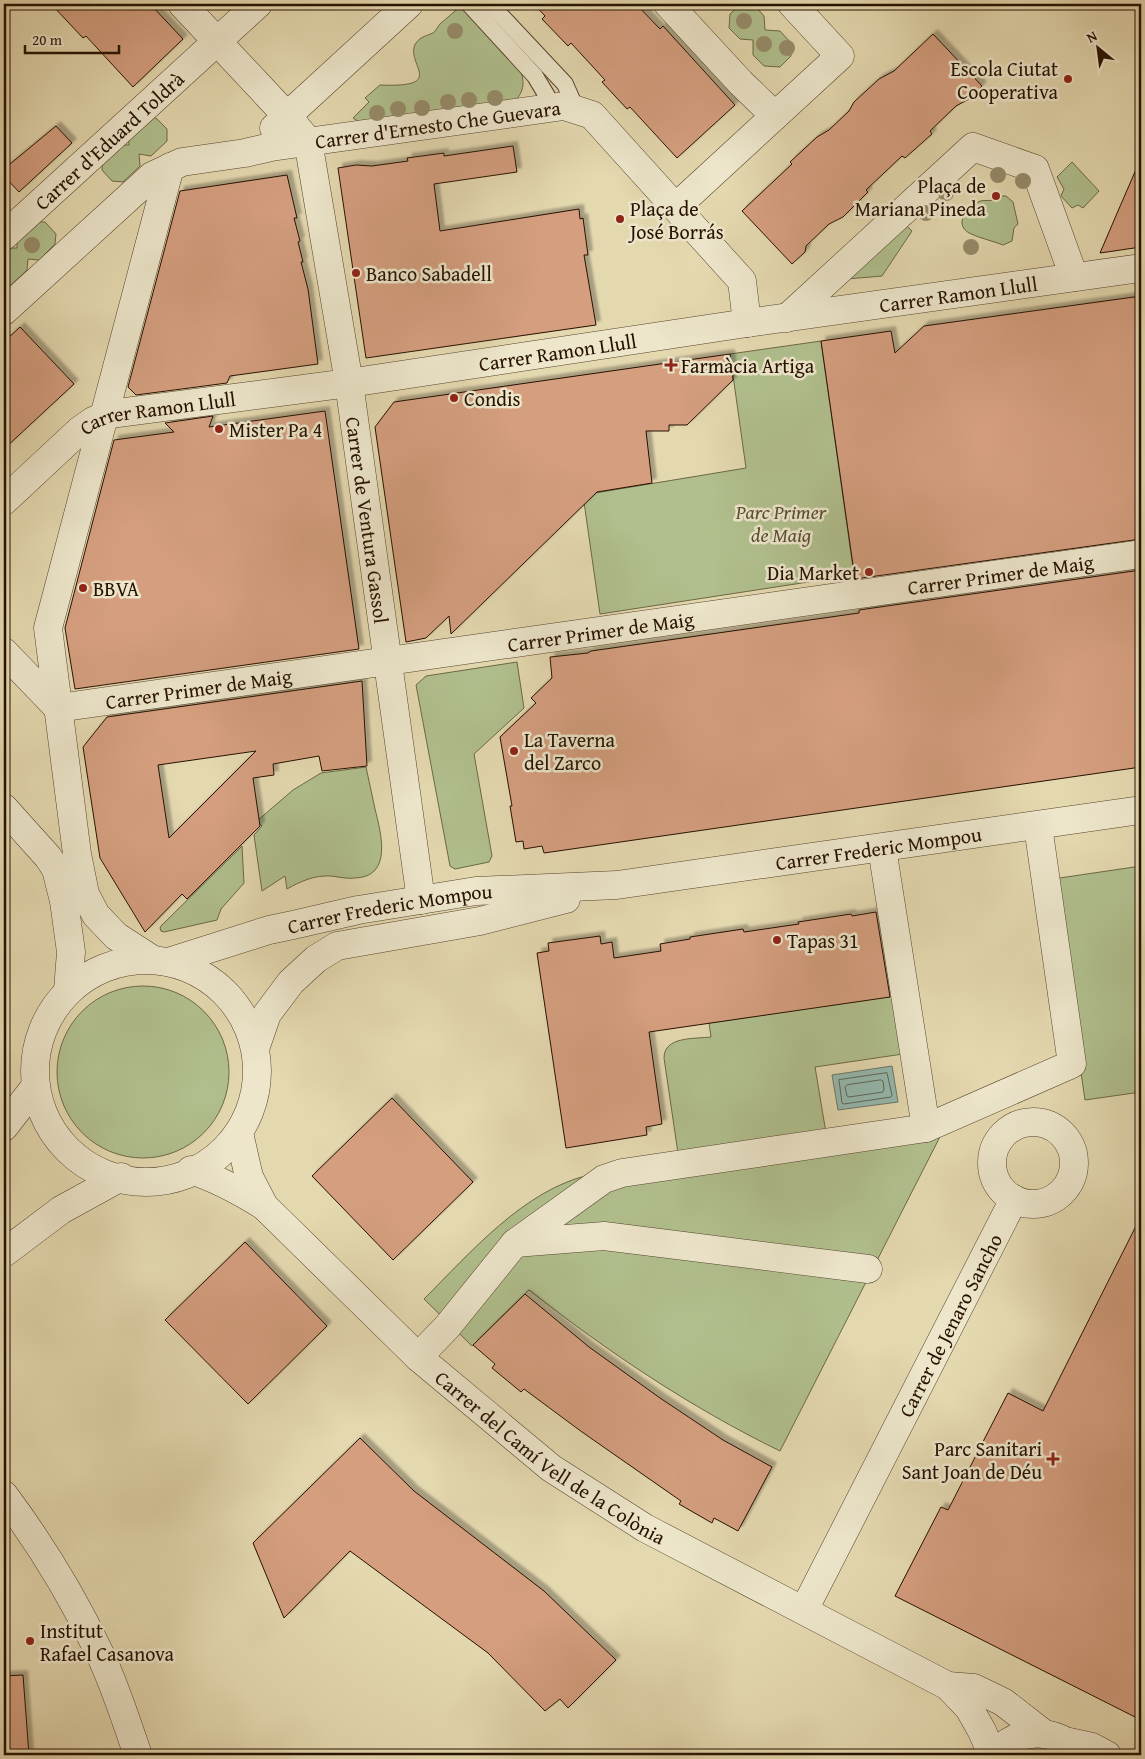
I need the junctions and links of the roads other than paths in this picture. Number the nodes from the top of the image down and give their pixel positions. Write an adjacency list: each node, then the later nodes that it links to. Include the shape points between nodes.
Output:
1 (182, 4): 8 (street)
2 (258, 4): 8 (street, Carrer d'Eduard Toldrà)
3 (408, 4): 11 (street)
4 (469, 4): 9 (lane, via 535,76 547,96)
5 (490, 4): 9 (lane, via 564,84)
6 (668, 4): 10 (street)
7 (792, 4): 10 (street, via 840,56)
8 (218, 40): 11 (street); 16 (street, Carrer d'Eduard Toldrà)
9 (563, 108): 12 (street, Carrer d'Ernesto Che Guevara); 15 (street, Carrer d'Ernesto Che Guevara, via 592,115)
10 (775, 116): 15 (street)
11 (288, 117): 12 (street); 13 (street)
12 (308, 141): 13 (street, Carrer d'Ernesto Che Guevara); 22 (street, Carrer de Ventura Gassol)
13 (245, 153): 14 (street, Carrer d'Ernesto Che Guevara, via 182,162)
14 (170, 167): 19 (street, via 146,181); 23 (street)
15 (676, 207): 21 (street, Carrer d'Ernesto Che Guevara, via 742,281)
16 (4, 236)
17 (1141, 268): 18 (street, Carrer Ramon Llull)
18 (1074, 277): 20 (street, Carrer Ramon Llull); 20 (street, via 1036,169 973,148)
19 (4, 311)
20 (787, 318): 21 (street, Carrer Ramon Llull)
21 (747, 323): 22 (street, Carrer Ramon Llull)
22 (349, 383): 23 (street, Carrer Ramon Llull); 27 (street, Carrer de Ventura Gassol)
23 (103, 417): 24 (street, Carrer Ramon Llull, via 78,431); 28 (street, via 48,628)
24 (4, 501)
25 (1141, 554): 27 (street, Carrer Primer de Maig)
26 (4, 652): 28 (street)
27 (387, 661): 28 (street, Carrer Primer de Maig); 36 (street, Carrer de Ventura Gassol)
28 (58, 708): 31 (street)
29 (4, 808): 33 (street)
30 (1141, 810): 32 (street, Carrer Frederic Mompou)
31 (73, 823): 33 (street, via 58,839 42,843); 37 (street, via 85,894 96,915 116,936)
32 (1038, 826): 34 (street, Carrer Frederic Mompou); 42 (street, via 1072,1064)
33 (33, 840): 38 (street, via 56,869 64,902 70,952)
34 (882, 848): 35 (street, Carrer Frederic Mompou); 42 (street)
35 (617, 885): 36 (street, Carrer Frederic Mompou, via 476,891); 39 (street, Carrer Frederic Mompou, via 480,921 337,946 316,959 291,982 267,1014)
36 (421, 900): 37 (street, Carrer Frederic Mompou, via 269,930)
37 (159, 960): 38 (street, Carrer Frederic Mompou, via 138,960 103,970); 39 (street, via 209,978 229,995 250,1027)
38 (68, 990): 40 (street, via 40,1037)
39 (256, 1046): 43 (street, via 254,1096)
40 (35, 1087): 41 (street); 45 (street, via 39,1106 50,1129 68,1152 92,1168)
41 (4, 1127)
42 (926, 1128): 48 (street, via 622,1173 604,1179)
43 (239, 1133): 44 (street, via 214,1158); 47 (street, Carrer del Camí Vell de la Colònia, via 249,1177)
44 (191, 1170): 45 (street, via 160,1180); 47 (street, via 236,1188)
45 (121, 1177): 49 (street, via 61,1210)
46 (1014, 1199): 53 (street, Carrer de Jenaro Sancho)
47 (264, 1206): 51 (street, Carrer del Camí Vell de la Colònia)
48 (516, 1243): 50 (street, via 604,1236); 51 (street, via 447,1327)
49 (4, 1253)
50 (868, 1269)
51 (418, 1356): 53 (street, Carrer del Camí Vell de la Colònia, via 551,1468 645,1528)
52 (4, 1495): 57 (street, via 63,1584 100,1652)
53 (804, 1610): 54 (street, Carrer del Camí Vell de la Colònia)
54 (948, 1686): 55 (street, Carrer del Camí Vell de la Colònia, via 974,1688 1003,1702); 58 (street, Carrer del Camí Vell de la Colònia, via 969,1708)
55 (1043, 1734): 56 (street, Carrer del Camí Vell de la Colònia, via 1057,1736); 58 (street, Carrer del Camí Vell de la Colònia, via 1015,1738)
56 (1076, 1749): 59 (street, Carrer del Camí Vell de la Colònia, via 1092,1747)
57 (138, 1755)
58 (992, 1755)
59 (1107, 1755)

